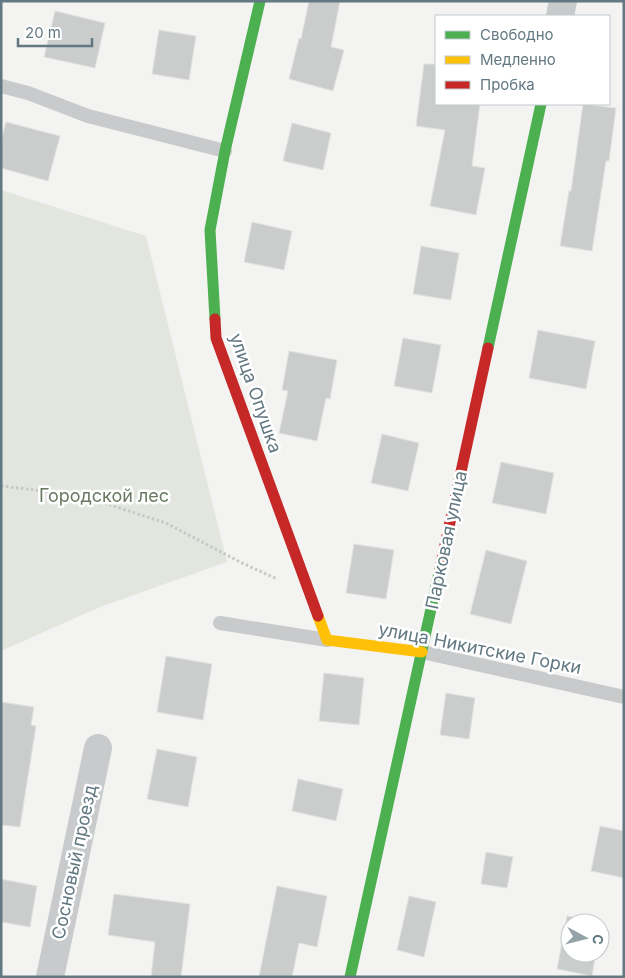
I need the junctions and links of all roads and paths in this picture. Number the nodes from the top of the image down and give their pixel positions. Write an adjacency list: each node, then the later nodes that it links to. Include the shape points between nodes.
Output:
1 (260, 1): 6 (street, улица Опушка)
2 (563, 1): 3 (street)
3 (560, 15)
4 (1, 86): 6 (lane, via 88,116)
5 (541, 105): 11 (street, Парковая улица)
6 (225, 151): 10 (street, улица Опушка, via 210,230 216,338)
7 (1, 486): 8 (path, via 79,495 166,523)
8 (279, 579)
9 (220, 623): 10 (lane)
10 (327, 640): 11 (street, улица Никитские Горки)
11 (422, 652): 12 (lane, улица Никитские Горки); 15 (street, Парковая улица)
12 (624, 697)
13 (98, 748): 14 (street, Сосновый проезд)
14 (50, 977)
15 (350, 977)

